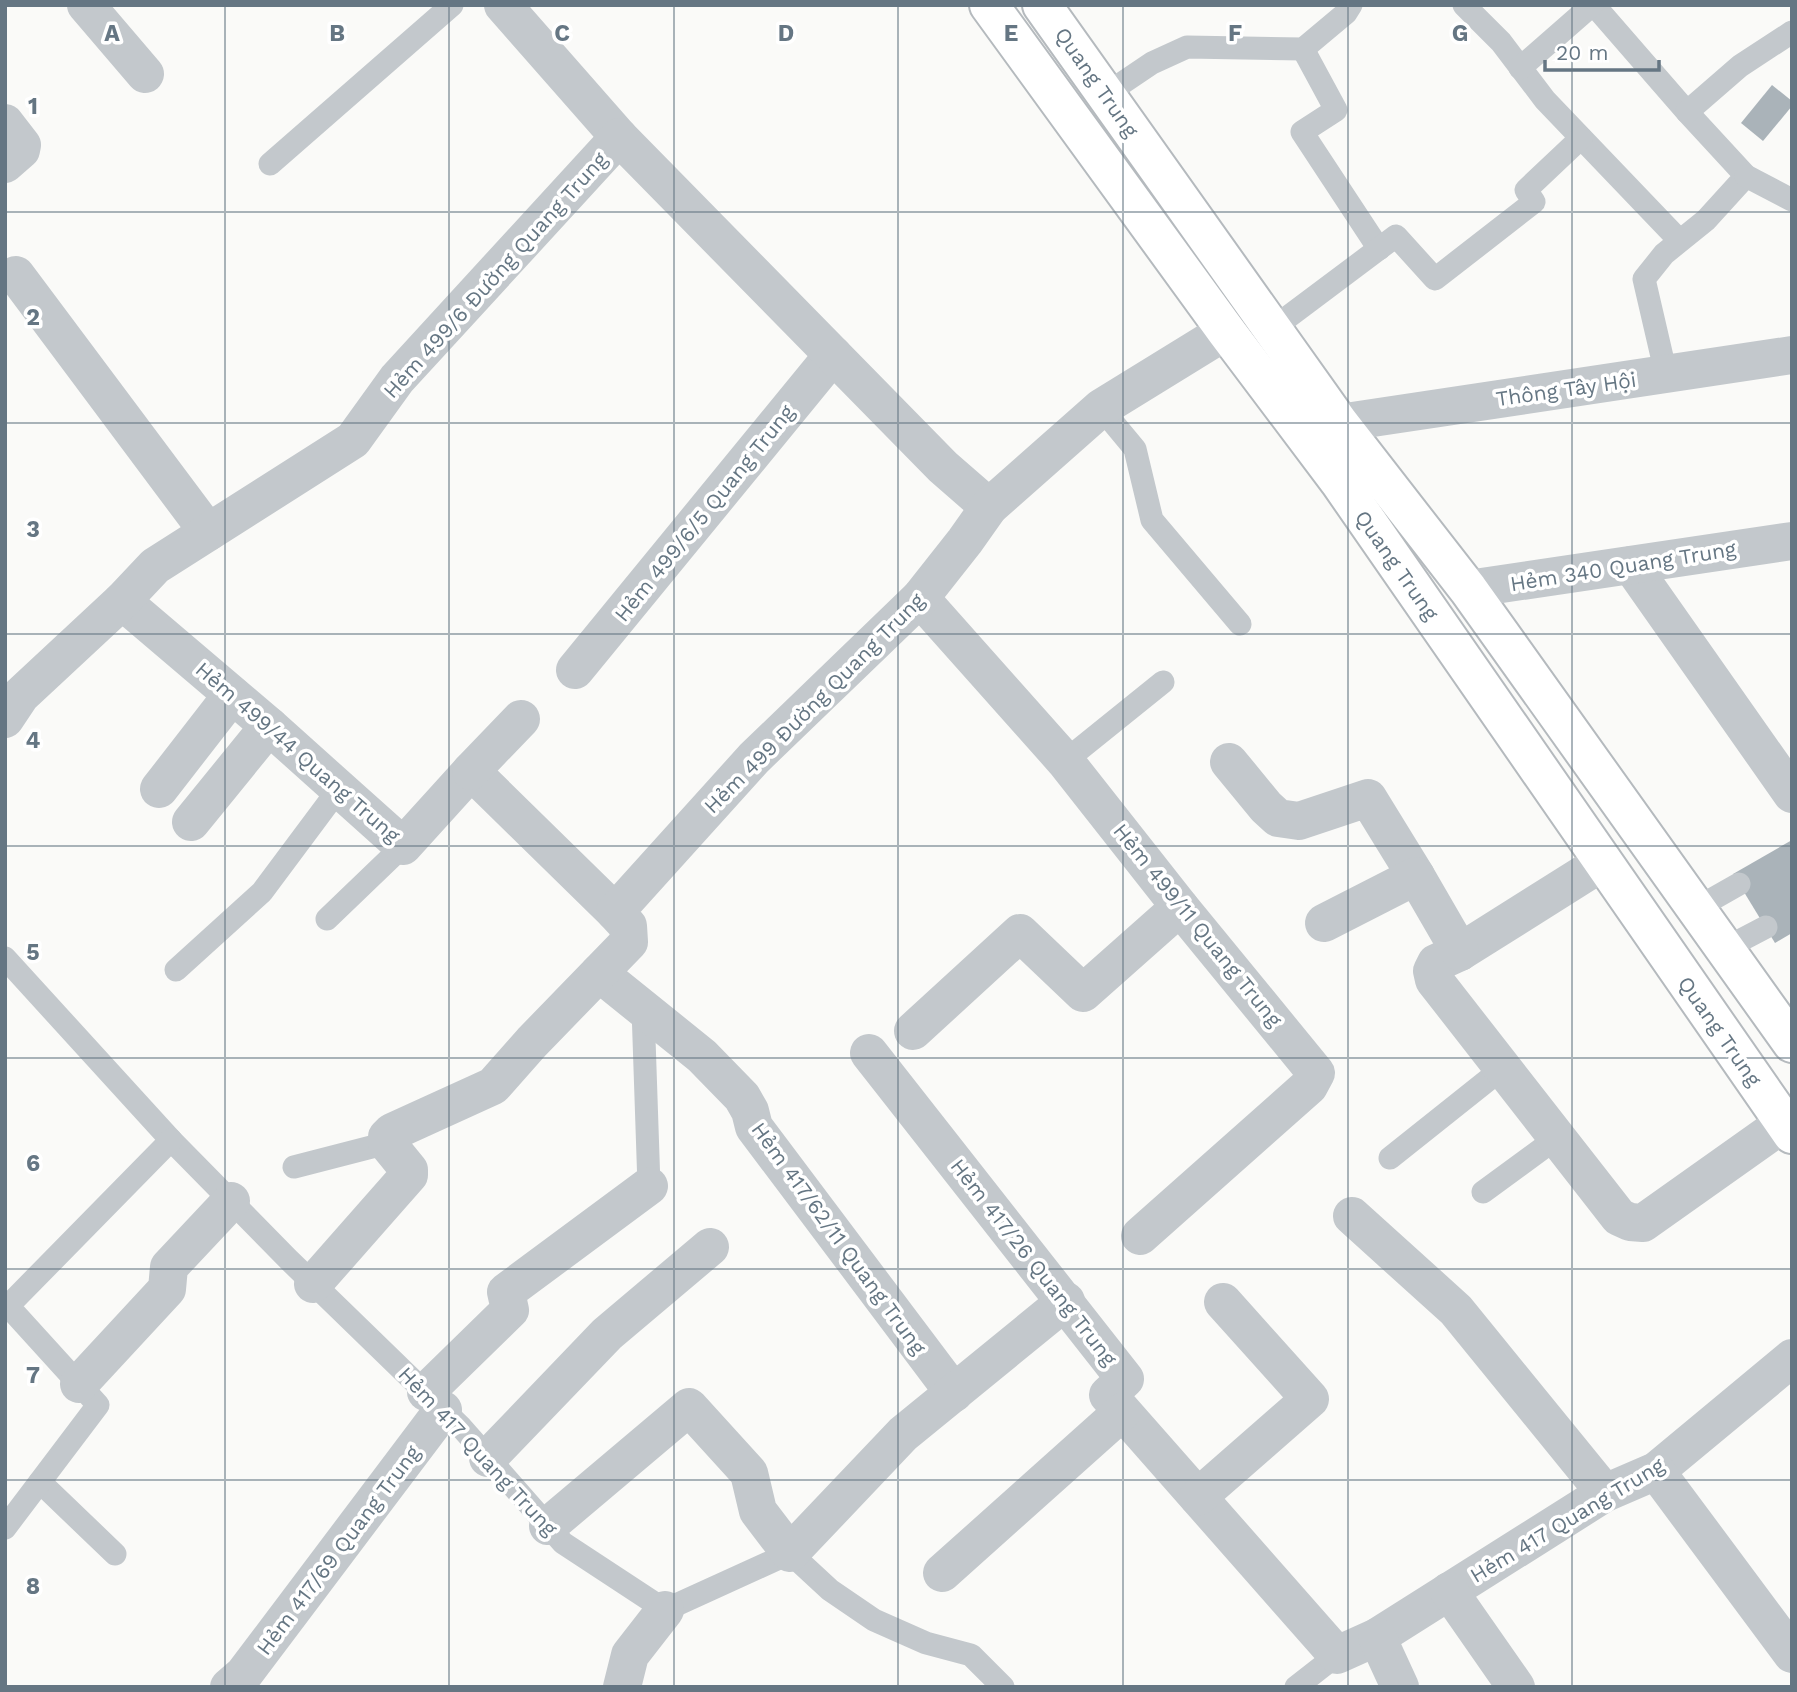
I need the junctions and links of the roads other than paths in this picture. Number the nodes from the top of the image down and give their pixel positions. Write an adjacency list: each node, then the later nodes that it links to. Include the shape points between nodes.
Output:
1 (86, 5): 12 (street)
2 (452, 5): 18 (lane)
3 (503, 5): 16 (street)
4 (989, 5): 26 (main road, Quang Trung)
5 (1042, 5): 13 (main road, Quang Trung)
6 (1351, 5): 10 (lane)
7 (1464, 5): 11 (lane)
8 (1593, 5): 11 (lane); 14 (lane)
9 (1792, 32): 14 (lane, via 1740,66)
10 (1303, 49): 13 (lane, via 1187,47); 23 (lane, via 1336,110 1302,132)
11 (1520, 68): 17 (lane)
12 (145, 74)
13 (1106, 94): 25 (main road, Quang Trung)
14 (1687, 112): 20 (lane)
15 (5, 123): 19 (street, via 22,145)
16 (619, 136): 27 (street, Hẻm 499/6 Đường Quang Trung); 33 (street, Hẻm 499/6 Đường Quang Trung, via 397,379 353,440)
17 (1581, 138): 22 (lane); 23 (lane, via 1526,190 1534,202 1435,279 1399,237)
18 (271, 163)
19 (5, 164)
20 (1746, 176): 21 (lane); 22 (lane, via 1706,220)
21 (1792, 200)
22 (1679, 240): 29 (lane, via 1644,279)
23 (1379, 249): 25 (lane)
24 (16, 275): 33 (street)
25 (1272, 329): 31 (main road, Quang Trung)
26 (1226, 331): 30 (street, Hẻm 499 Đường Quang Trung); 31 (main road, Quang Trung)
27 (833, 355): 32 (street, Hẻm 499/6 Đường Quang Trung); 40 (street, Hẻm 499/6/5 Quang Trung)
28 (1792, 355): 29 (street, Thông Tây Hội)
29 (1666, 374): 31 (street, Thông Tây Hội)
30 (1101, 408): 32 (street, Hẻm 499 Đường Quang Trung); 39 (lane, via 1135,449 1152,520)
31 (1323, 430): 36 (main road, Quang Trung); 54 (main road, Quang Trung)
32 (989, 507): 37 (street, Hẻm 499 Đường Quang Trung)
33 (208, 531): 38 (street, Hẻm 499/6 Đường Quang Trung, via 155,566)
34 (1787, 548): 35 (street, Hẻm 340 Quang Trung)
35 (1631, 565): 36 (street, Hẻm 340 Quang Trung); 51 (street)
36 (1468, 589): 58 (main road, Quang Trung)
37 (920, 597): 46 (street, Hẻm 499/11 Quang Trung); 59 (street, Hẻm 499 Đường Quang Trung, via 754,758)
38 (122, 601): 42 (street, Hẻm 499/44 Quang Trung); 43 (street, Hẻm 499/6 Đường Quang Trung, via 21,695)
39 (1240, 624)
40 (575, 670)
41 (1163, 682): 46 (lane)
42 (232, 695): 45 (street, Hẻm 499/44 Quang Trung); 49 (street)
43 (6, 715)
44 (521, 719): 48 (street, Hẻm 499/44 Quang Trung)
45 (269, 726): 50 (street, Hẻm 499/44 Quang Trung); 52 (street)
46 (1065, 761): 57 (street, Hẻm 499/11 Quang Trung)
47 (1229, 762): 55 (street, via 1278,818 1299,821 1368,798)
48 (471, 771): 53 (street, Hẻm 499/44 Quang Trung); 59 (street)
49 (159, 789)
50 (338, 790): 53 (street, Hẻm 499/44 Quang Trung); 66 (lane, via 262,892)
51 (1792, 794)
52 (191, 822)
53 (403, 846): 60 (lane)
54 (1603, 862): 64 (street); 73 (main road, Quang Trung)
55 (1416, 876): 61 (street); 64 (street)
56 (1739, 884): 58 (lane)
57 (1180, 907): 69 (street, via 1083,993 1020,933); 83 (street, Hẻm 499/11 Quang Trung, via 1316,1073 1309,1086)
58 (1695, 909): 63 (main road, Quang Trung)
59 (615, 912): 67 (street, via 628,926 629,942)
60 (327, 919)
61 (1324, 923)
62 (1766, 927): 63 (lane)
63 (1724, 949): 70 (main road, Quang Trung)
64 (1460, 952): 72 (street, via 1436,963 1434,980)
65 (5, 958): 75 (lane, Hẻm 417 Quang Trung)
66 (176, 970)
67 (599, 973): 68 (street, Hẻm 417/62/11 Quang Trung); 76 (street, via 493,1086 392,1132)
68 (643, 1009): 79 (lane); 90 (street, Hẻm 417/62/11 Quang Trung, via 702,1056 742,1097 754,1127)
69 (913, 1031)
70 (1792, 1043)
71 (869, 1053): 86 (street, Hẻm 417/26 Quang Trung)
72 (1503, 1068): 74 (street); 77 (lane)
73 (1788, 1129): 74 (street, via 1643,1223 1619,1217)
74 (1558, 1137): 80 (lane)
75 (171, 1140): 81 (lane, Hẻm 417 Quang Trung); 89 (lane, via 8,1306)
76 (387, 1143): 78 (lane); 85 (street, via 409,1175)
77 (1390, 1158)
78 (294, 1167)
79 (649, 1186): 91 (street, Hẻm 417/69 Quang Trung, via 506,1292 510,1310)
80 (1483, 1192)
81 (232, 1201): 85 (lane, Hẻm 417 Quang Trung); 89 (street, via 169,1267 167,1289)
82 (1352, 1216): 96 (street, via 1456,1310)
83 (1140, 1236)
84 (710, 1247): 93 (street, via 607,1335)
85 (313, 1284): 91 (lane, Hẻm 417 Quang Trung)
86 (1066, 1301): 90 (street); 92 (street, Hẻm 417/26 Quang Trung, via 1125,1378 1108,1395)
87 (1223, 1301): 97 (street, via 1310,1399)
88 (1792, 1358): 94 (street, Hẻm 417 Quang Trung)
89 (79, 1384): 95 (lane, via 98,1405)
90 (954, 1393): 100 (street, via 904,1434)
91 (434, 1401): 93 (lane, Hẻm 417 Quang Trung); 108 (street, Hẻm 417/69 Quang Trung, via 244,1674)
92 (1122, 1412): 97 (street); 102 (street)
93 (488, 1458): 98 (lane, Hẻm 417 Quang Trung)
94 (1656, 1471): 96 (street, Hẻm 417 Quang Trung); 106 (street)
95 (40, 1482): 99 (lane); 101 (lane)
96 (1605, 1493): 103 (street, Hẻm 417 Quang Trung)
97 (1198, 1497): 107 (street)
98 (548, 1526): 100 (street, via 689,1407 749,1473 758,1511); 104 (lane, Hẻm 417 Quang Trung, via 563,1543)
99 (5, 1528)
100 (790, 1553): 104 (lane); 110 (lane, via 830,1590 874,1620 926,1643 971,1655)
101 (115, 1554)
102 (942, 1573)
103 (1449, 1591): 105 (street, Hẻm 417 Quang Trung); 113 (street)
104 (665, 1610): 109 (street, via 630,1655)
105 (1377, 1637): 107 (street, Hẻm 417 Quang Trung); 112 (street)
106 (1792, 1654)
107 (1336, 1655): 111 (lane, Hẻm 417 Quang Trung)
108 (229, 1687)
109 (622, 1687)
110 (1003, 1687)
111 (1296, 1687)
112 (1400, 1687)
113 (1516, 1687)

